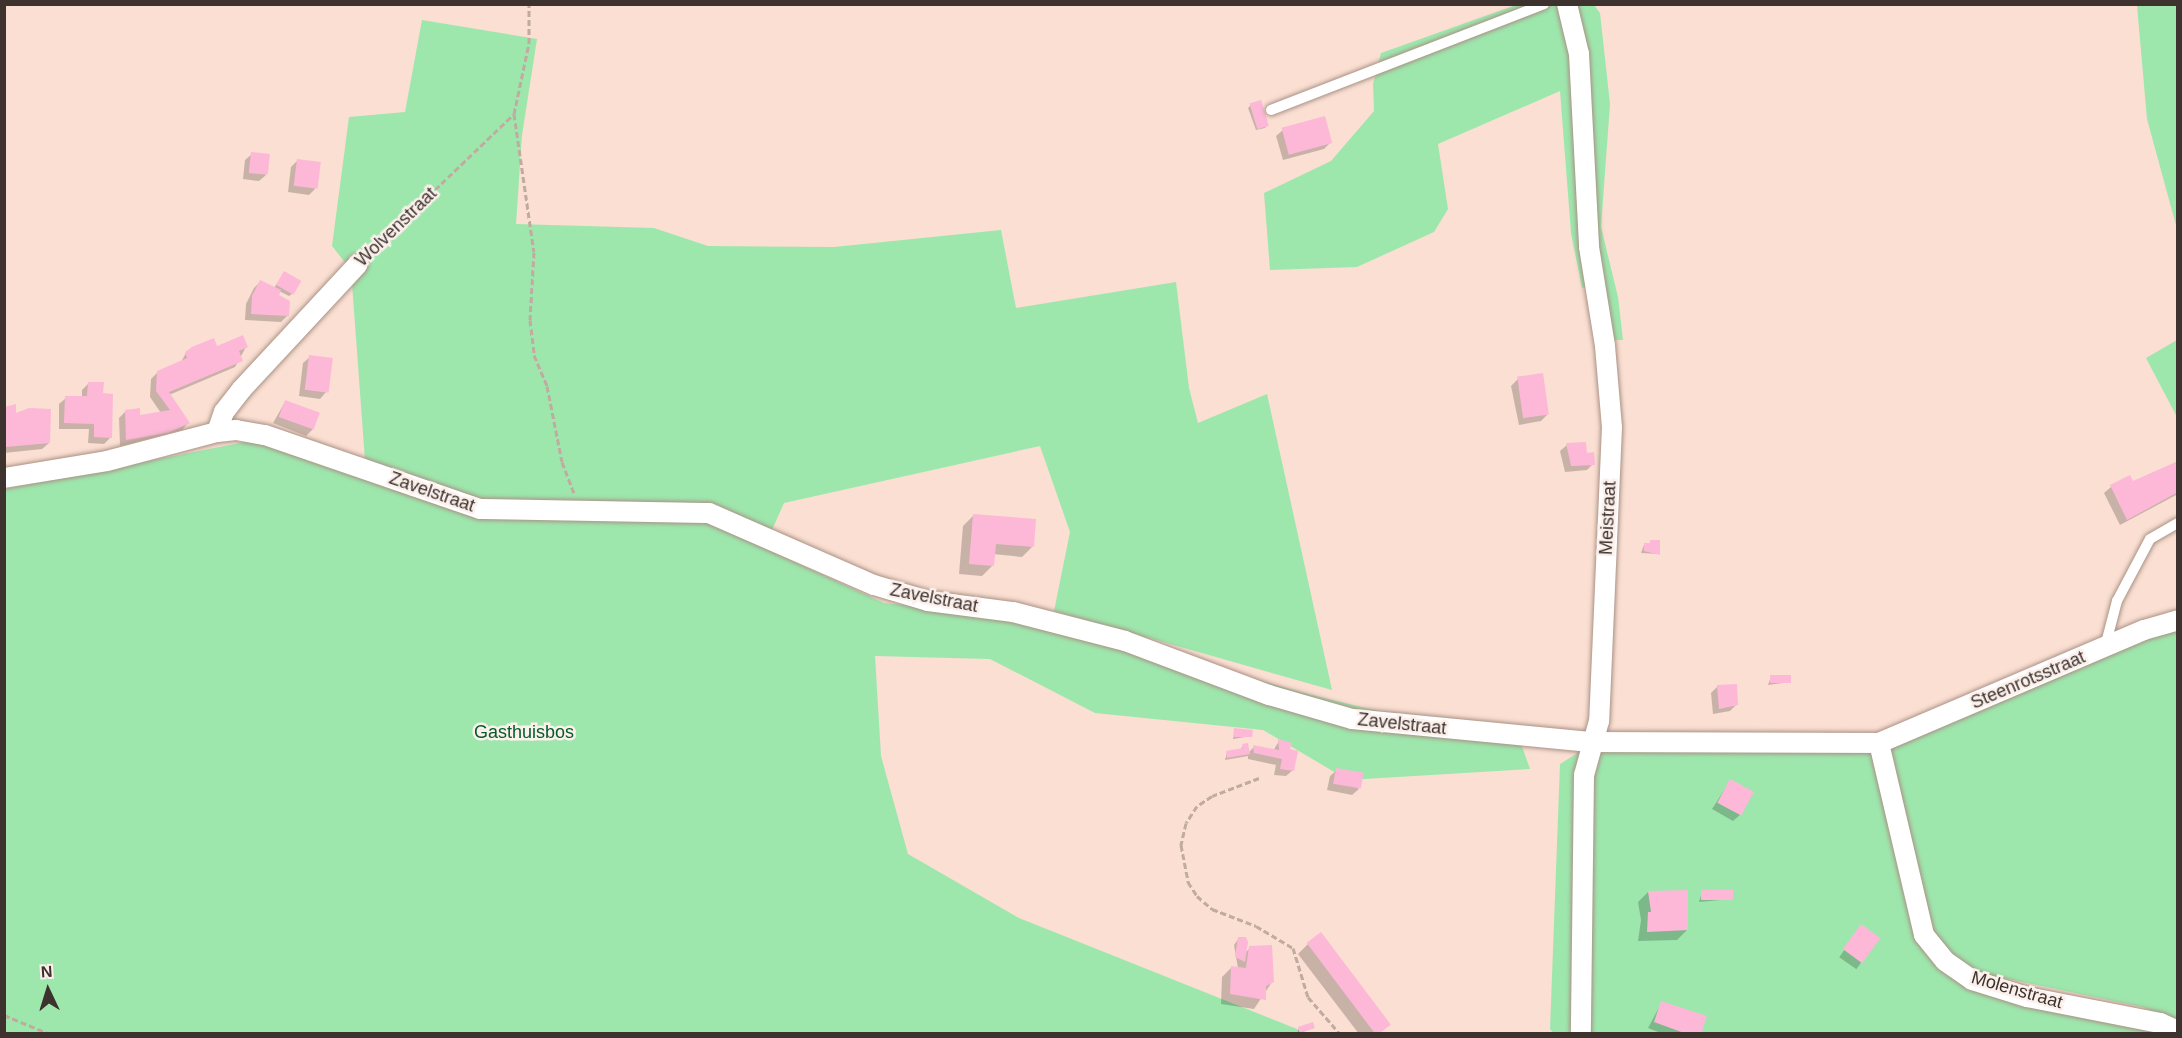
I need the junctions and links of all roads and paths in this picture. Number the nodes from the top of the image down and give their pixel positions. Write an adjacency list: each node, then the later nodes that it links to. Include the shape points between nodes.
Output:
1 (529, 4): 5 (path, via 529,43)
2 (1544, 4): 4 (lane)
3 (1567, 4): 13 (street, Meistraat, via 1579,54 1589,247 1605,346 1612,427 1599,721)
4 (1271, 110)
5 (514, 114): 6 (path, Wolvenstraat); 9 (path, via 534,252 530,320 534,355 547,386 562,462)
6 (357, 265): 7 (street, Wolvenstraat, via 241,390 224,412)
7 (217, 432): 8 (street, Zavelstraat, via 107,461); 9 (street, Zavelstraat, via 236,430 265,435 480,509)
8 (4, 478)
9 (581, 512): 13 (street, Zavelstraat, via 709,513 874,585 928,601 1013,612 1125,641 1269,695 1352,719)
10 (2178, 524): 12 (lane, via 2150,539 2117,601)
11 (2178, 620): 12 (street, Steenrotsstraat)
12 (2105, 647): 14 (street, Steenrotsstraat)
13 (1593, 742): 14 (street, Zavelstraat); 20 (street, Meistraat, via 1584,775)
14 (1879, 742): 17 (street, Molenstraat, via 1924,935 1945,961 1972,980 2026,996 2160,1023)
15 (1259, 778): 19 (path, via 1197,806 1186,823 1181,844 1188,882 1212,909 1256,926 1293,948 1308,998)
16 (4, 1015): 18 (path)
17 (2178, 1031)
18 (50, 1034)
19 (1340, 1034)
20 (1581, 1034)

